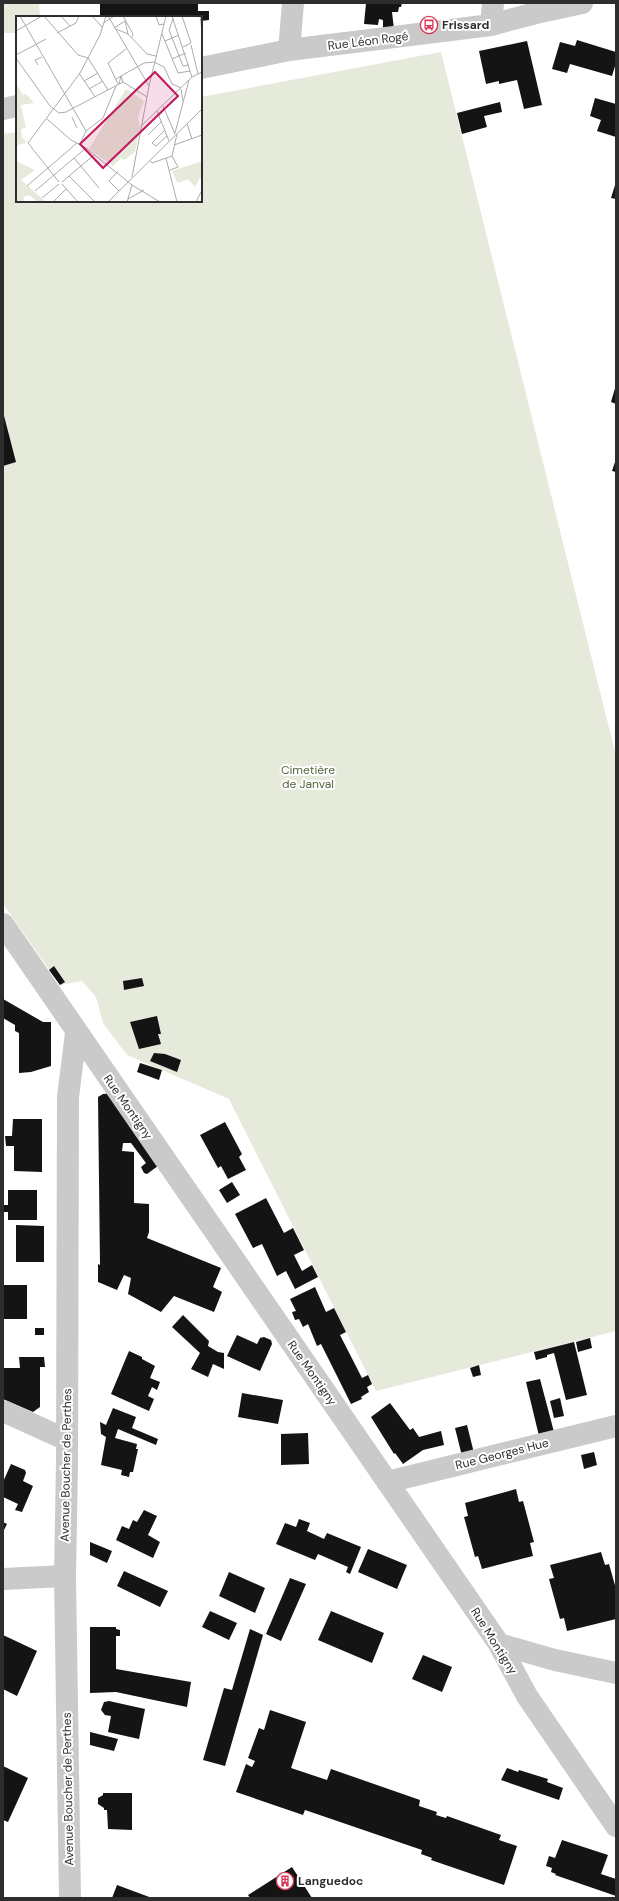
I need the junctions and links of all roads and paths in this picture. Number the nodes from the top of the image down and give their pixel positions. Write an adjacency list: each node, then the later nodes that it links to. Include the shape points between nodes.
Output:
1 (293, 3): 5 (street)
2 (493, 3): 4 (street)
3 (582, 3): 4 (street, Rue Léon Rogé)
4 (491, 26): 5 (street, Rue Léon Rogé)
5 (288, 50): 6 (street, Rue Léon Rogé)
6 (202, 68)
7 (16, 106): 8 (street)
8 (3, 109)
9 (3, 924): 10 (street, Rue Montigny)
10 (76, 1032): 13 (street, Avenue Boucher de Perthes, via 68,1097); 14 (street, Rue Montigny)
11 (3, 1411): 13 (street)
12 (616, 1426): 14 (street, Rue Georges Hue)
13 (67, 1440): 15 (street, Avenue Boucher de Perthes)
14 (387, 1482): 17 (street, Rue Montigny)
15 (64, 1576): 16 (street); 20 (street, Avenue Boucher de Perthes)
16 (3, 1579)
17 (499, 1644): 18 (street, via 555,1660); 19 (street, Rue Montigny, via 527,1696)
18 (616, 1673)
19 (616, 1826)
20 (70, 1898)

